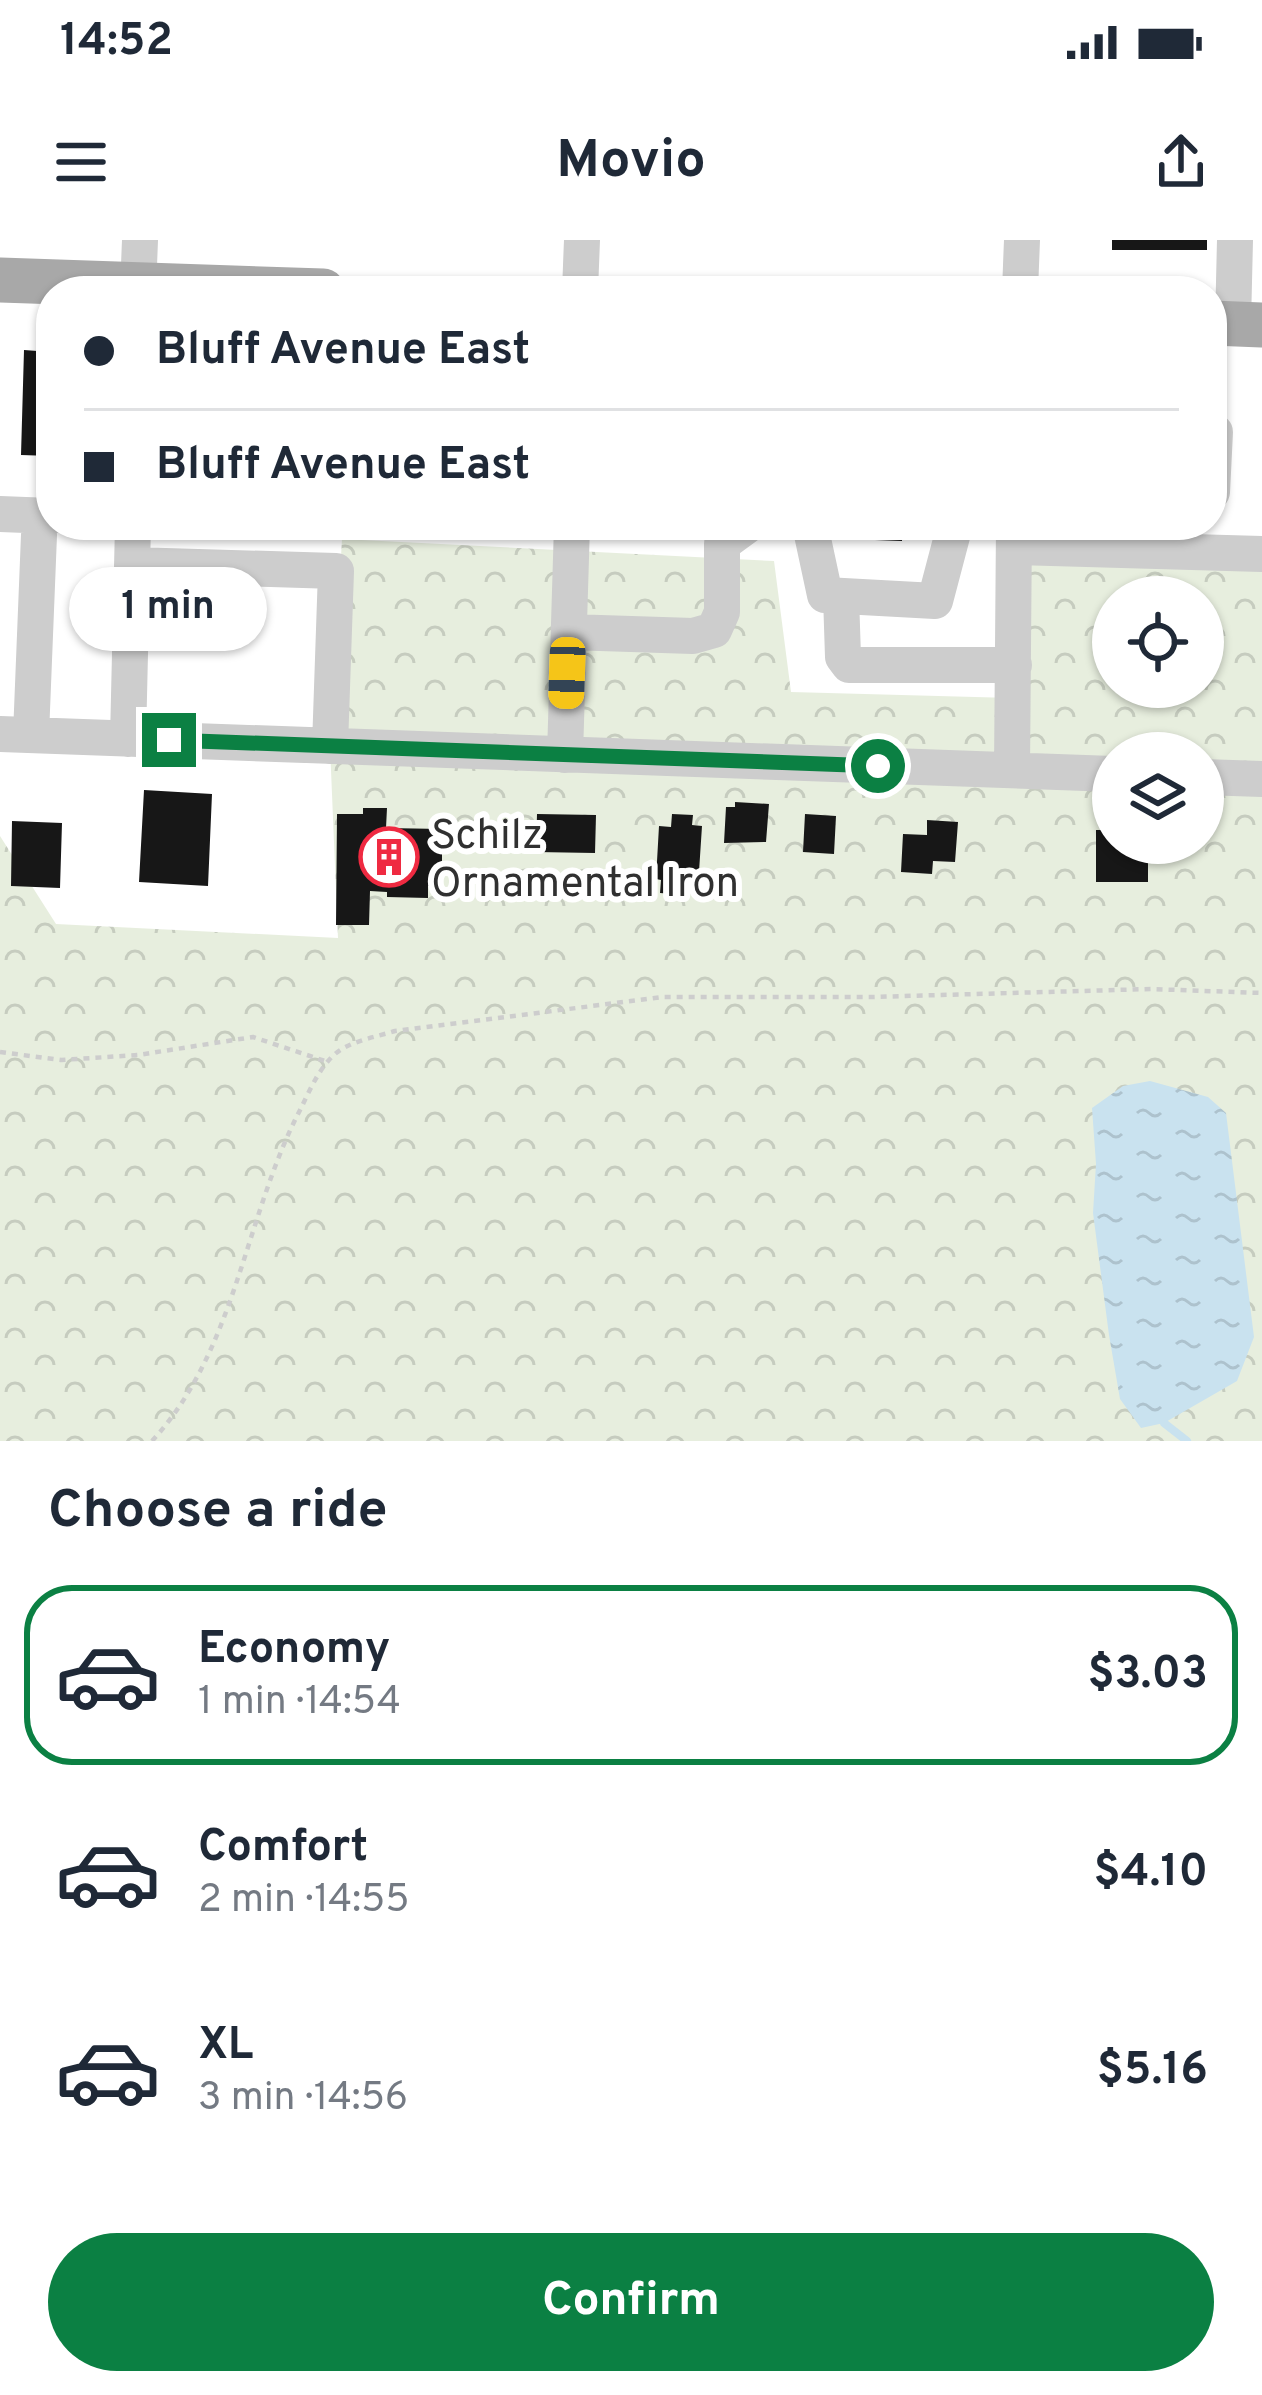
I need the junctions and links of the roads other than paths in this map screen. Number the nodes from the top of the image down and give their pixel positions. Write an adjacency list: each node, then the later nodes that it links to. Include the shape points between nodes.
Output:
1 (582, 240): 7 (street)
2 (1022, 240): 8 (street)
3 (1235, 240): 11 (street)
4 (139, 272): 5 (main road); 6 (main road)
5 (70, 276)
6 (178, 276)
7 (581, 276)
8 (1021, 276)
9 (36, 278): 10 (main road)
10 (0, 280)
11 (1236, 324)
12 (0, 514): 13 (street)
13 (36, 523)
14 (42, 540): 27 (street)
15 (133, 540): 23 (street)
16 (572, 540): 25 (street)
17 (727, 540): 25 (street, via 714,630)
18 (813, 540): 24 (street, via 825,595)
19 (951, 540): 24 (street, via 935,602)
20 (1014, 540): 26 (street)
21 (1069, 540): 22 (street)
22 (1262, 554)
23 (132, 565): 29 (street); 30 (street, via 336,571)
24 (841, 596): 26 (street, via 849,665)
25 (569, 632): 31 (street)
26 (1014, 665): 32 (street)
27 (17, 668): 28 (street)
28 (16, 735): 29 (street)
29 (128, 739): 30 (street)
30 (330, 746): 31 (street)
31 (565, 755): 32 (street)
32 (1012, 770): 33 (street)
33 (1092, 773)
34 (1224, 778): 35 (street)
35 (1262, 779)

